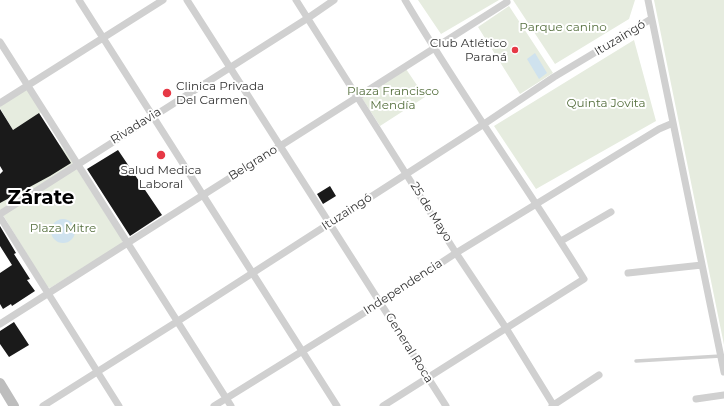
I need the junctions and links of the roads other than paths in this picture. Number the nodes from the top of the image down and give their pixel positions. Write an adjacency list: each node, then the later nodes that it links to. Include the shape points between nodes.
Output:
1 (79, 0): 11 (street)
2 (163, 0): 11 (street)
3 (187, 0): 14 (street, General Roca)
4 (296, 0): 9 (street, 25 de Mayo)
5 (334, 0): 9 (street, Rivadavia)
6 (405, 0): 13 (street)
7 (648, 0): 10 (street)
8 (507, 2): 13 (street, Belgrano)
9 (308, 18): 14 (street, Rivadavia); 16 (street, 25 de Mayo)
10 (651, 19): 19 (street); 20 (street, Ituzaingó)
11 (103, 38): 15 (street); 18 (street)
12 (0, 42): 15 (street)
13 (434, 50): 16 (street, Belgrano); 20 (street)
14 (231, 66): 18 (street, Rivadavia); 21 (street, General Roca)
15 (28, 85): 17 (street); 22 (street)
16 (357, 97): 21 (street, Belgrano); 23 (street, 25 de Mayo)
17 (0, 103)
18 (153, 116): 22 (street, Rivadavia); 24 (street)
19 (673, 123): 25 (street, Independencia, via 659,129); 33 (street)
20 (484, 124): 23 (street, Ituzaingó); 25 (street)
21 (281, 146): 24 (street, Belgrano); 29 (street, General Roca)
22 (77, 164): 27 (street, Rivadavia); 31 (street)
23 (407, 174): 29 (street, Ituzaingó); 32 (street, 25 de Mayo)
24 (203, 195): 31 (street, Belgrano); 34 (street)
25 (537, 205): 30 (street); 32 (street, Independencia)
26 (611, 212): 30 (street)
27 (0, 214)
28 (0, 217): 36 (street)
29 (330, 223): 34 (street, Ituzaingó); 37 (street, General Roca)
30 (561, 241): 40 (street, via 584,279)
31 (128, 242): 36 (street, Belgrano); 38 (street)
32 (456, 253): 37 (street, Independencia); 40 (street, 25 de Mayo)
33 (702, 264): 35 (street); 42 (street)
34 (253, 273): 38 (street, Ituzaingó, via 197,312); 41 (street)
35 (628, 274)
36 (49, 294): 39 (street, Belgrano); 45 (street)
37 (380, 303): 41 (street, Independencia); 47 (street, General Roca)
38 (178, 322): 45 (street, Ituzaingó); 50 (street, via 190,336)
39 (0, 324)
40 (506, 328): 47 (street); 60 (street, 25 de Mayo)
41 (302, 350): 50 (street, Independencia); 57 (street)
42 (721, 356): 43 (lane); 44 (street)
43 (636, 361)
44 (724, 372)
45 (97, 373): 53 (street, Ituzaingó); 54 (street)
46 (600, 375): 60 (street)
47 (428, 378): 58 (street); 59 (street, General Roca)
48 (0, 383): 52 (street)
49 (724, 395): 51 (street)
50 (226, 398): 55 (street, Independencia); 56 (street)
51 (696, 399)
52 (14, 406)
53 (43, 406)
54 (119, 406)
55 (214, 406)
56 (231, 406)
57 (337, 406)
58 (383, 406)
59 (446, 406)
60 (553, 406)

